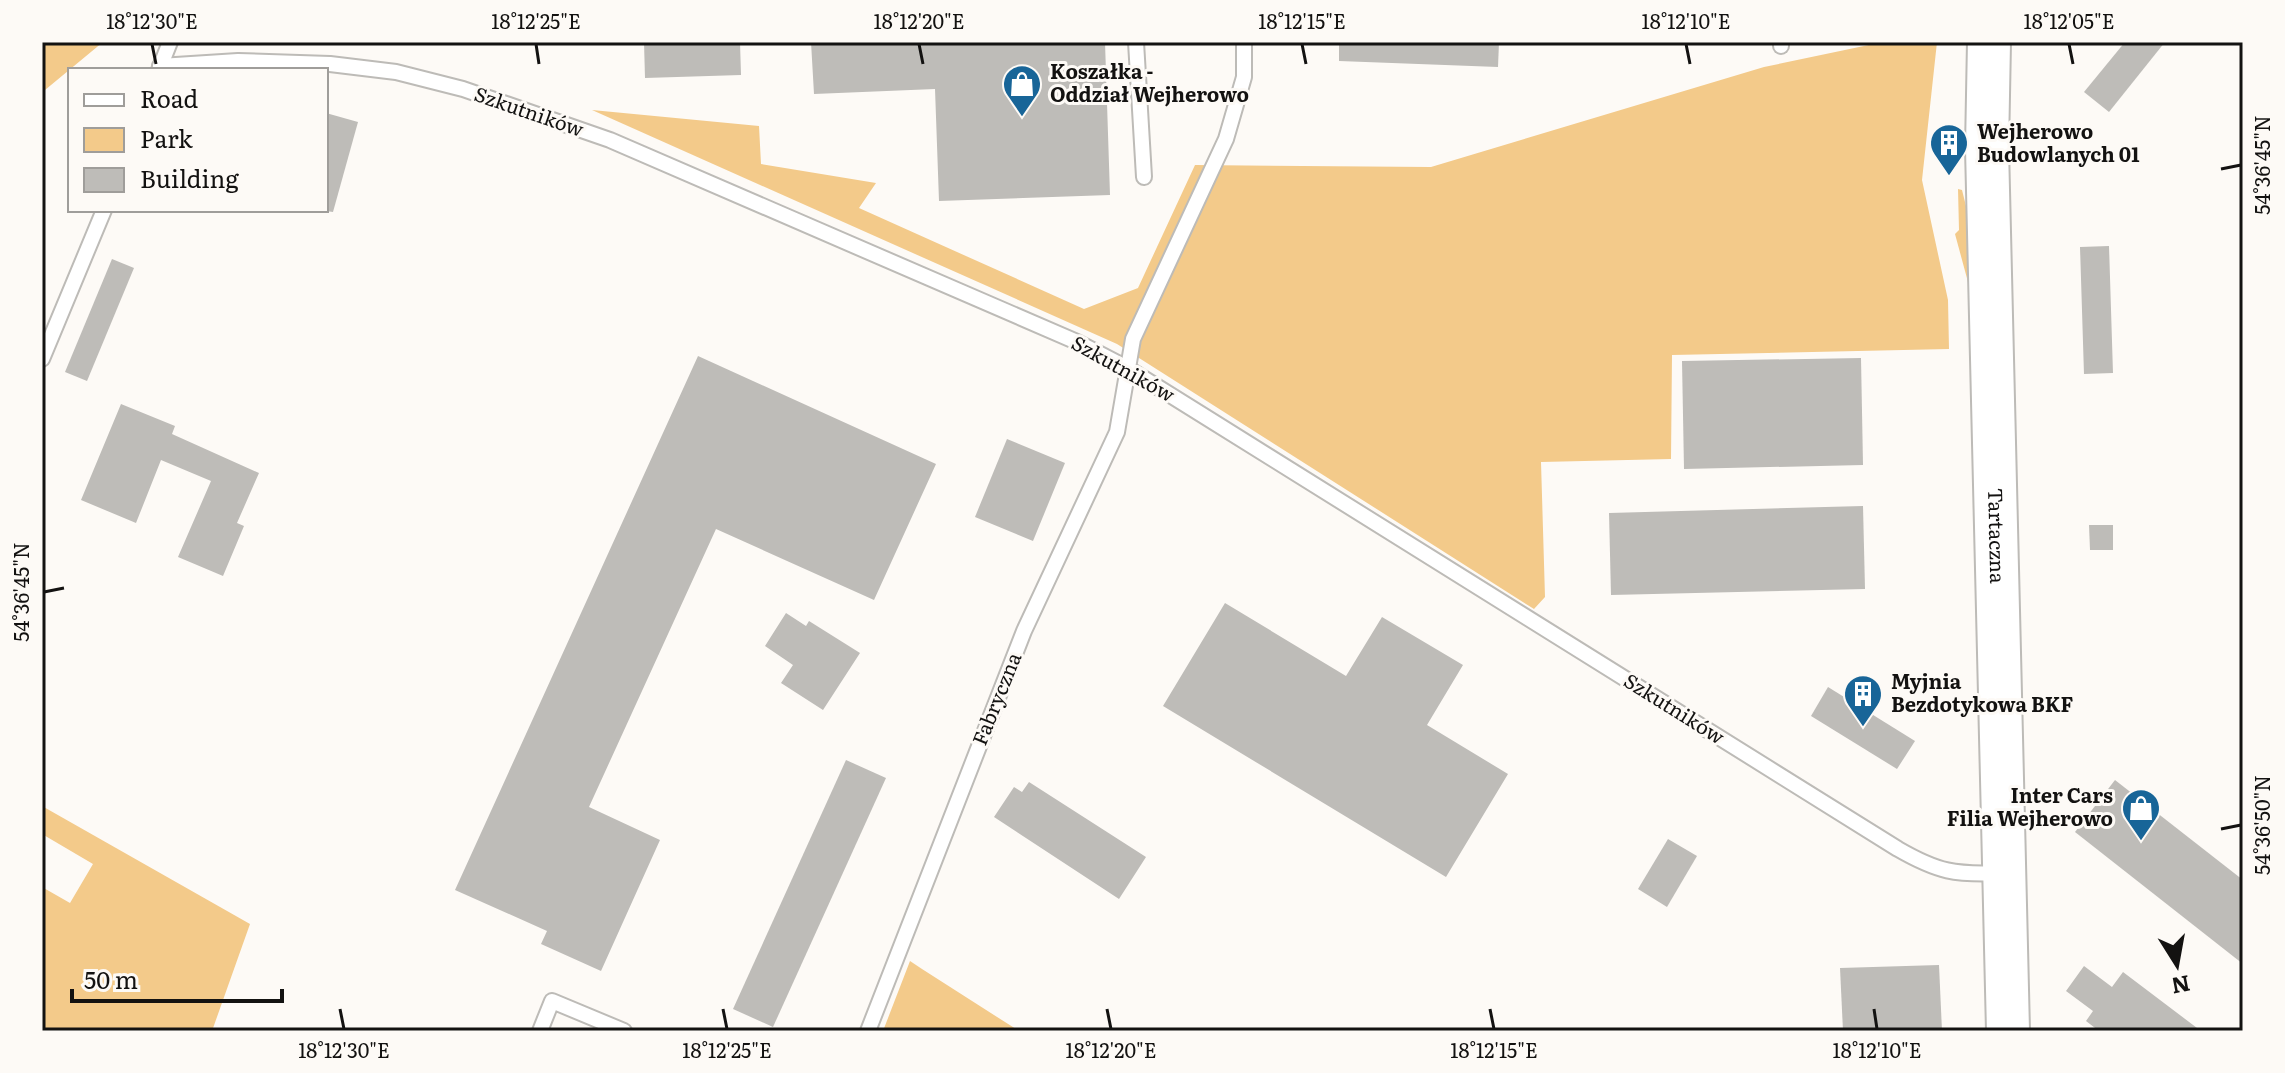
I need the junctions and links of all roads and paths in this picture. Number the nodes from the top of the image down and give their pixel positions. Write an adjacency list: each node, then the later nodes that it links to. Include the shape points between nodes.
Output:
1 (170, 42): 5 (lane)
2 (1136, 42): 6 (lane)
3 (1244, 42): 9 (lane, Fabryczna, via 1244,77 1226,139 1133,339)
4 (1989, 42): 10 (street, Tartaczna)
5 (159, 68): 9 (lane, Szkutników, via 238,61 330,64 396,72 463,89 610,140)
6 (1144, 177)
7 (103, 212): 8 (lane)
8 (42, 359)
9 (1127, 368): 10 (lane, Szkutników, via 1929,867); 13 (lane, Fabryczna, via 1117,432 1024,631)
10 (2004, 873): 14 (street, Tartaczna)
11 (540, 1031): 12 (lane, via 552,1001)
12 (624, 1031)
13 (868, 1031)
14 (2008, 1031)

